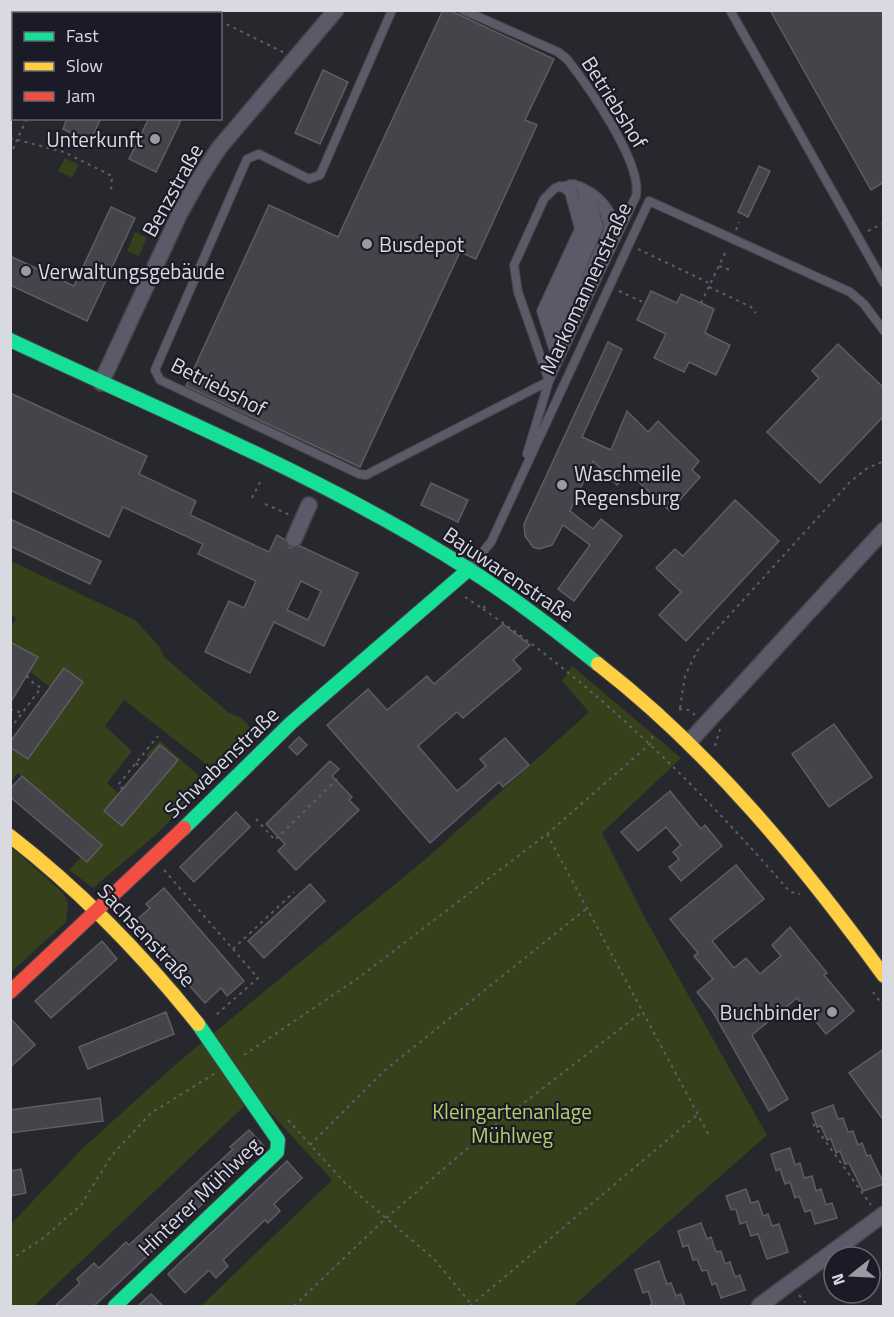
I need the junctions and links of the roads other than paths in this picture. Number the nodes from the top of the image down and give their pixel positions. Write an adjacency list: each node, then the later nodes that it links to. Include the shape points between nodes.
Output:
1 (336, 10): 16 (street, Benzstraße, via 219,148 199,179)
2 (392, 10): 15 (lane, Betriebshof, via 320,175 309,179 259,154 247,159 156,366 157,376 366,475)
3 (463, 10): 10 (lane, Betriebshof, via 558,52 573,66 634,167 636,196)
4 (730, 10): 11 (lane)
5 (570, 184): 6 (lane); 7 (lane); 14 (lane, via 585,226 548,313)
6 (560, 186): 14 (lane, via 569,192 579,229 541,311); 15 (lane, via 544,199 514,266 518,292)
7 (580, 186): 8 (lane); 14 (lane, Betriebshof, via 591,230 554,316)
8 (590, 191): 9 (lane); 14 (lane, Betriebshof, via 599,226 561,318)
9 (600, 199): 10 (lane, via 613,215); 14 (lane, Betriebshof, via 607,232 567,321)
10 (617, 238): 14 (lane, Betriebshof)
11 (884, 283)
12 (884, 331): 17 (lane, Markomannenstraße, via 850,292 649,201)
13 (10, 340): 16 (street, Bajuwarenstraße)
14 (558, 361): 15 (lane, Betriebshof)
15 (549, 381): 17 (lane, Betriebshof)
16 (101, 383): 21 (street, Bajuwarenstraße, via 328,489)
17 (518, 482): 21 (lane, Markomannenstraße, via 491,542)
18 (309, 505): 20 (street)
19 (884, 530): 22 (street)
20 (294, 540)
21 (468, 570): 22 (street, Bajuwarenstraße, via 564,635); 24 (street, Schwabenstraße, via 291,723)
22 (689, 742): 25 (street, Bajuwarenstraße, via 767,824)
23 (10, 836): 24 (street, Sachsenstraße)
24 (97, 911): 26 (street, Schwabenstraße); 27 (street, Sachsenstraße, via 168,987)
25 (884, 975)
26 (10, 992)
27 (237, 1078): 29 (street, Hinterer Mühlweg, via 278,1140 277,1152)
28 (882, 1215): 30 (street)
29 (115, 1306)
30 (759, 1306)

